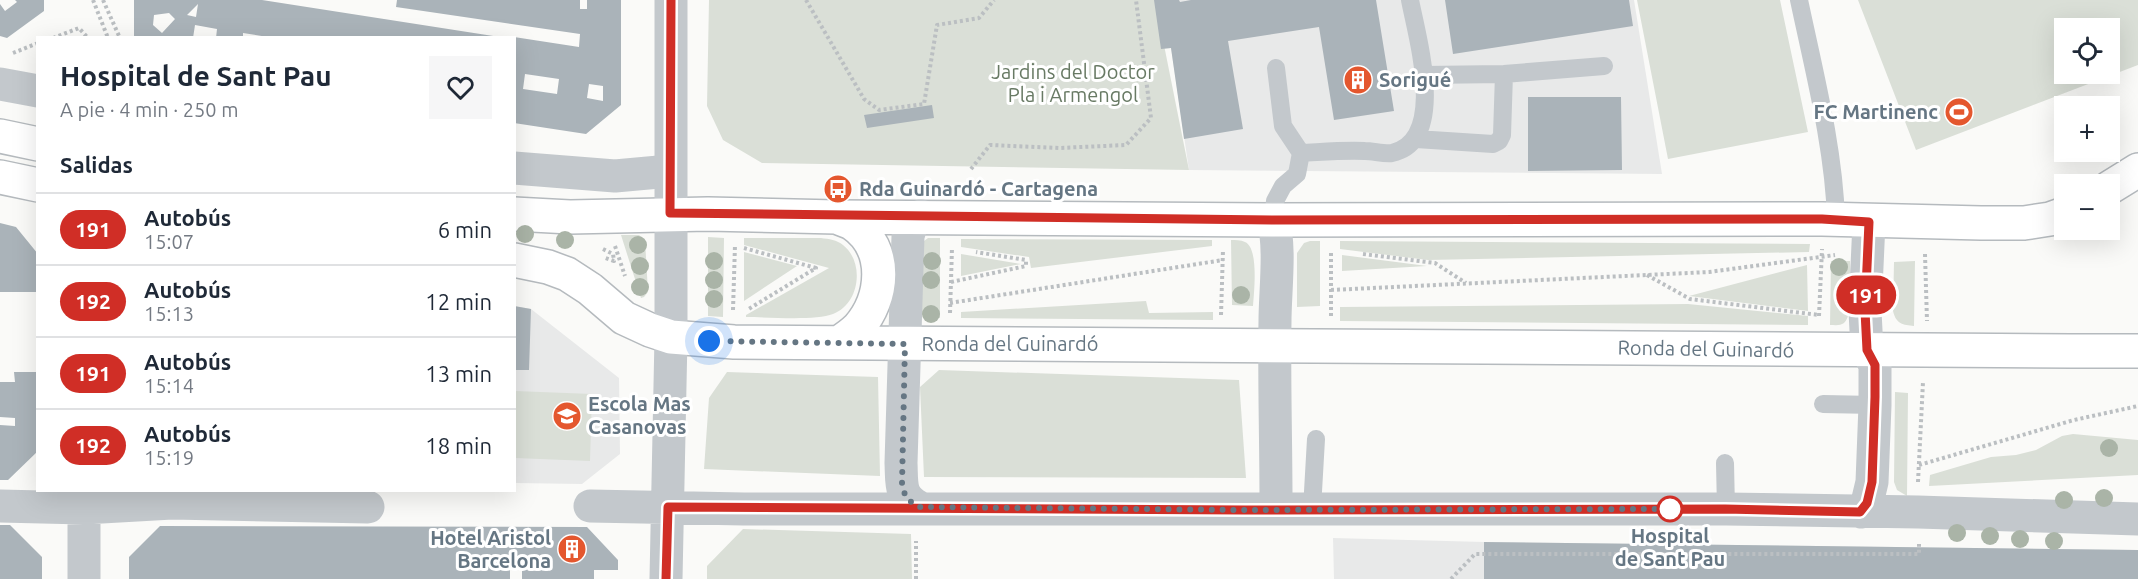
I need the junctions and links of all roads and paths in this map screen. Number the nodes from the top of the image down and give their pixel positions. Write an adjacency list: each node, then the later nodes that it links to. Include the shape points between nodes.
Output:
1 (93, 0): 11 (path)
2 (103, 0): 12 (path)
3 (671, 0): 28 (street)
4 (806, 0): 5 (path, via 864,99 879,111 924,104 937,25 979,18)
5 (994, 0)
6 (1136, 0): 26 (path, via 1151,118 1126,145 990,145)
7 (1410, 0): 18 (lane)
8 (1799, 0): 39 (lane, via 1835,191)
9 (58, 36): 10 (path, via 79,28)
10 (86, 36)
11 (107, 36)
12 (119, 36)
13 (36, 44): 14 (path)
14 (11, 54)
15 (1604, 66): 17 (lane)
16 (1276, 68): 24 (lane, via 1283,126)
17 (1504, 74): 18 (lane); 22 (lane, via 1499,141 1493,144)
18 (1424, 75): 22 (lane, via 1425,115)
19 (0, 84): 20 (street)
20 (36, 91)
21 (0, 136): 23 (main road)
22 (1416, 138): 24 (lane, via 1391,153)
23 (36, 144)
24 (1300, 153): 37 (lane, via 1297,174 1283,186 1275,201)
25 (516, 168): 28 (street, via 615,176)
26 (970, 169)
27 (2138, 170): 30 (main road)
28 (670, 171): 32 (street)
29 (0, 177): 31 (main road)
30 (2120, 181)
31 (36, 185)
32 (670, 213): 33 (main road, via 580,217); 35 (main road); 65 (street)
33 (516, 214)
34 (921, 216): 35 (main road); 37 (main road); 67 (street, via 908,236)
35 (836, 217): 66 (main road, via 865,235 875,251 879,272 878,294 869,314 857,330)
36 (2054, 218): 38 (main road, via 2024,222)
37 (1273, 220): 39 (main road); 68 (street)
38 (1869, 222): 39 (main road); 69 (street)
39 (1829, 231): 49 (path, Ronda del Guinardó)
40 (612, 236): 55 (path)
41 (952, 248): 42 (path)
42 (962, 249)
43 (1223, 249): 51 (path)
44 (973, 251): 54 (path, via 1026,260 1026,266)
45 (1331, 253): 57 (path)
46 (1354, 253): 56 (path, via 1435,263)
47 (951, 254): 54 (path, Ronda del Guinardó)
48 (1843, 254): 49 (path)
49 (1821, 257): 53 (path, via 1709,272); 53 (path, Ronda del Guinardó, via 1819,313 1690,299)
50 (516, 260): 65 (main road, Ronda del Guinardó, via 567,274 624,318)
51 (1223, 260): 59 (path, Ronda del Guinardó); 60 (path)
52 (1925, 261): 64 (path)
53 (1647, 275): 56 (path)
54 (951, 282): 59 (path, Ronda del Guinardó)
55 (627, 283)
56 (1466, 284): 57 (path)
57 (1331, 290): 63 (path)
58 (735, 300): 61 (path, via 735,248 816,268 748,310)
59 (950, 303): 62 (path, Ronda del Guinardó)
60 (1221, 308)
61 (733, 312)
62 (950, 323)
63 (1331, 325)
64 (1927, 331)
65 (671, 337): 66 (main road, Ronda del Guinardó, via 734,342); 83 (street)
66 (840, 342): 67 (main road, Ronda del Guinardó)
67 (905, 344): 68 (main road, Ronda del Guinardó); 89 (street, via 902,484)
68 (1275, 344): 69 (main road, Ronda del Guinardó); 84 (street, via 1276,501)
69 (1867, 350): 70 (main road, Ronda del Guinardó); 73 (street, via 1875,365)
70 (2138, 351)
71 (1923, 380): 77 (path)
72 (1824, 404): 73 (lane)
73 (1875, 405): 87 (street, via 1872,482 1867,503)
74 (2138, 406): 77 (path, via 2074,420)
75 (1316, 439): 85 (lane)
76 (1725, 463): 86 (lane)
77 (1919, 465): 78 (path)
78 (1917, 483)
79 (84, 499): 80 (street); 82 (street); 91 (street)
80 (0, 506)
81 (590, 506): 83 (street)
82 (368, 507)
83 (668, 507): 89 (street); 92 (street)
84 (1272, 509): 85 (street); 89 (street)
85 (1312, 509): 86 (street)
86 (1725, 509): 87 (street)
87 (1860, 512): 88 (street)
88 (2138, 519)
89 (917, 521): 93 (path)
90 (1919, 541): 94 (path, via 1919,554 1475,554)
91 (84, 579)
92 (666, 579)
93 (916, 579)
94 (1451, 579)

